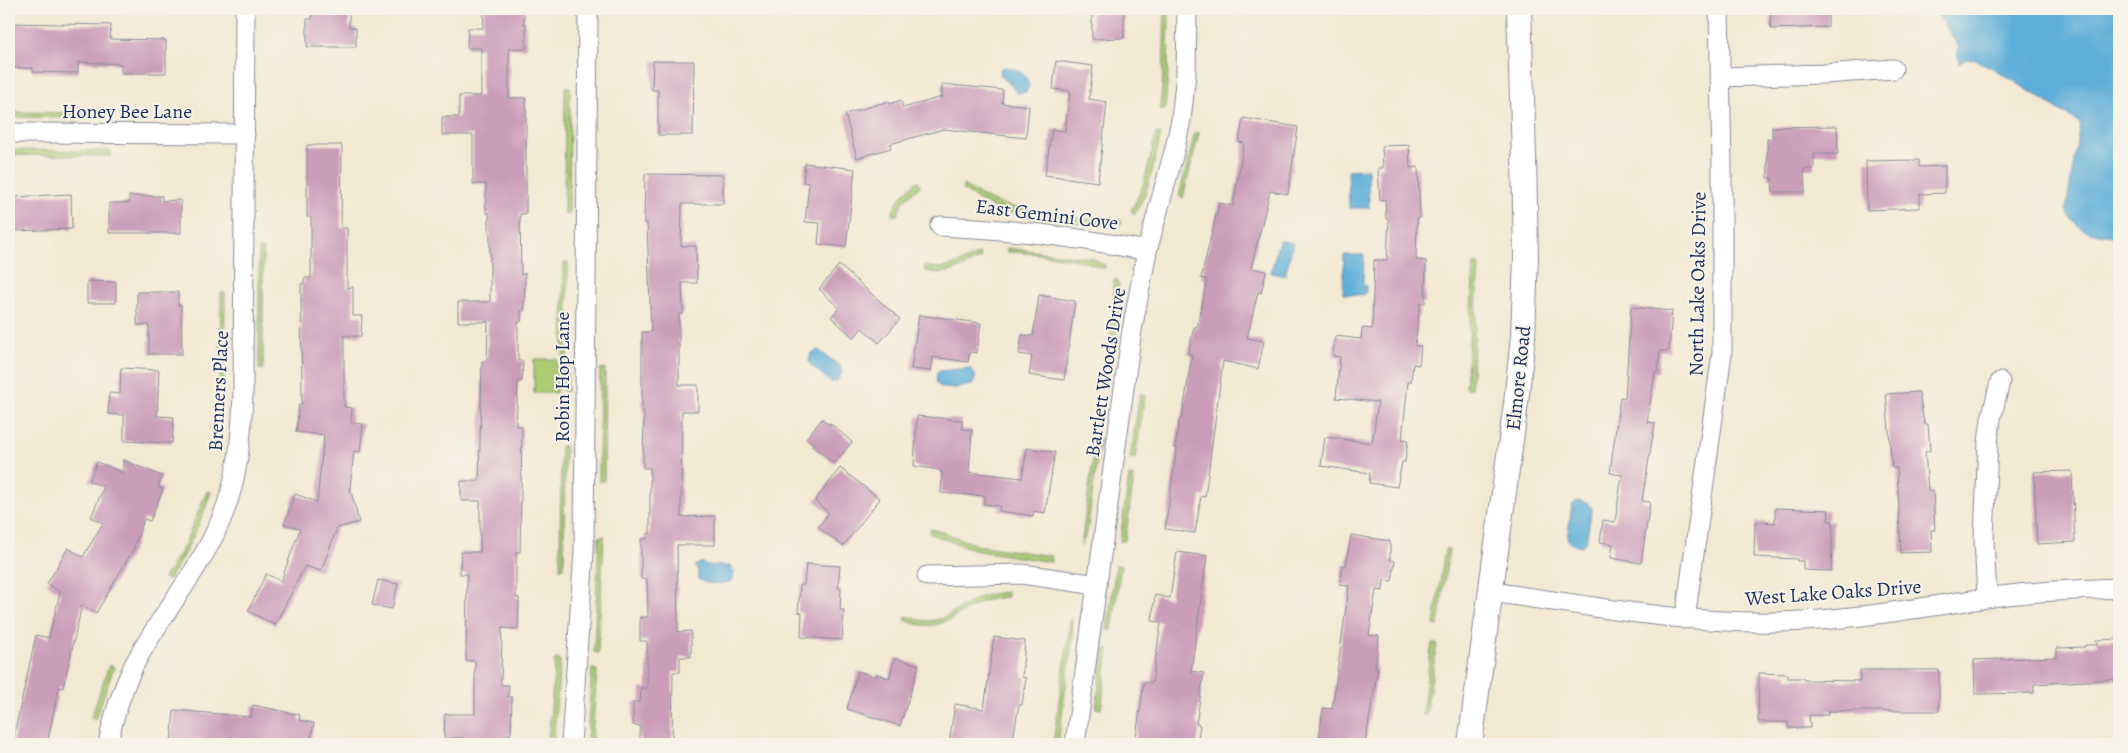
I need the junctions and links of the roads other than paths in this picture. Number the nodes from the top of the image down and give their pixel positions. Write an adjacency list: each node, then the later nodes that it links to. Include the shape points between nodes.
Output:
1 (245, 9): 9 (street, Brenners Place)
2 (588, 9): 20 (street, Robin Hop Lane, via 584,551)
3 (1187, 9): 11 (street, Bartlett Woods Drive, via 1186,74 1180,124)
4 (1519, 9): 16 (street, Elmore Road, via 1526,257 1524,336)
5 (1719, 9): 7 (street, North Lake Oaks Drive)
6 (1893, 69): 7 (street)
7 (1721, 77): 18 (street, North Lake Oaks Drive, via 1722,354)
8 (9, 133): 9 (street, Honey Bee Lane)
9 (245, 134): 19 (street, Brenners Place, via 243,392 241,440 236,464 221,522 134,664 119,702)
10 (940, 226): 11 (street, East Gemini Cove, via 998,228 1106,242)
11 (1147, 251): 14 (street, Bartlett Woods Drive, via 1125,377)
12 (2000, 382): 17 (street, via 1988,442 1984,539)
13 (927, 576): 14 (street, via 1022,574)
14 (1097, 585): 21 (street, Bartlett Woods Drive)
15 (2119, 588): 17 (street, West Lake Oaks Drive)
16 (1491, 592): 18 (street, West Lake Oaks Drive); 22 (street, Elmore Road)
17 (1987, 598): 18 (street, West Lake Oaks Drive, via 1875,616 1724,622)
18 (1686, 619)
19 (108, 744)
20 (571, 744)
21 (1075, 744)
22 (1470, 744)

